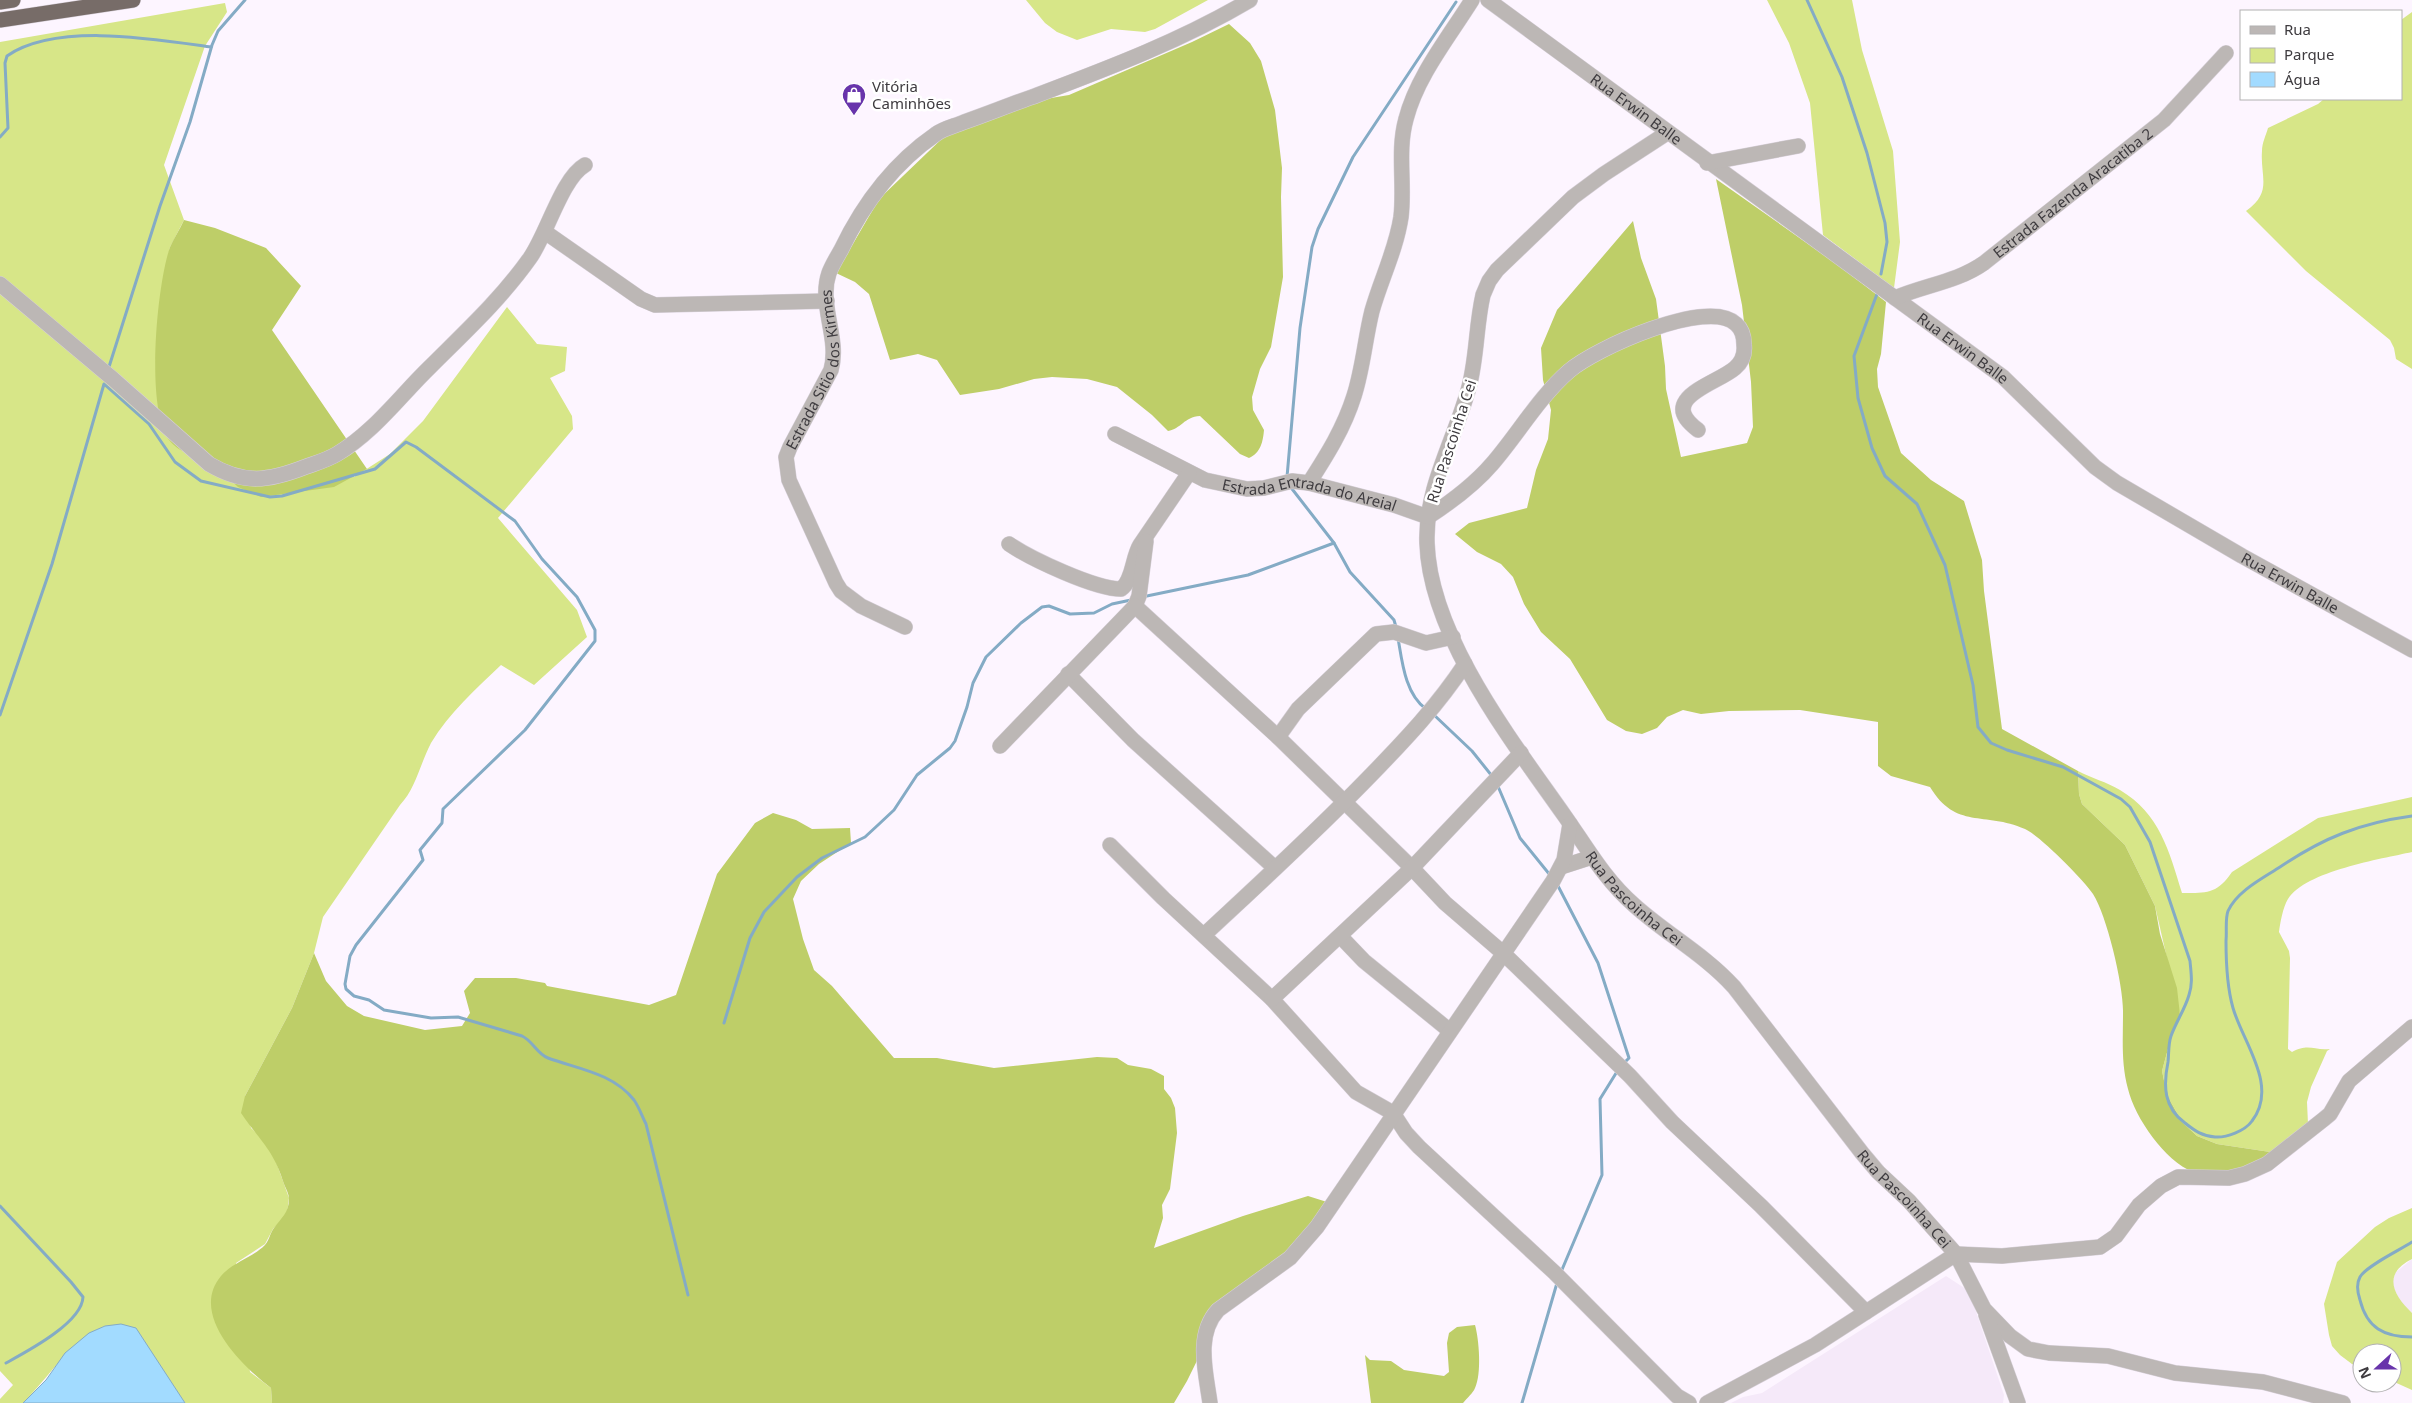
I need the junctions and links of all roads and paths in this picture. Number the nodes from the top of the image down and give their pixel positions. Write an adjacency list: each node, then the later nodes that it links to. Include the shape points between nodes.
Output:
1 (13, 0): 6 (highway)
2 (133, 0): 7 (highway)
3 (1250, 0): 16 (street, Estrada Sitio dos Kirmes, via 1192,32 1115,65 938,132 912,153 867,203 829,272)
4 (1472, 0): 20 (street, via 1412,99 1402,142 1401,216 1392,255 1372,311 1355,394 1334,444)
5 (1488, 0): 9 (street, Rua Erwin Balle)
6 (0, 2)
7 (0, 20)
8 (2226, 53): 15 (street, Estrada Fazenda Aracatiba 2, via 2158,125 1984,263 1961,277)
9 (1667, 133): 11 (street, Rua Erwin Balle); 21 (street, Rua Pascoinha Cei, via 1574,197 1489,281 1479,313 1469,386 1433,488)
10 (1798, 146): 11 (street)
11 (1707, 163): 15 (street, Rua Erwin Balle)
12 (584, 165): 13 (street, via 572,176)
13 (545, 232): 14 (street, via 518,274 477,322 364,434 325,460 264,479 235,476 209,464); 16 (street, via 641,299 655,305)
14 (0, 284)
15 (1894, 298): 27 (street, Rua Erwin Balle, via 2003,377 2095,466 2118,483)
16 (827, 301): 25 (street, Estrada Sitio dos Kirmes, via 834,360 790,446 786,469 841,591 861,606)
17 (1698, 430): 21 (street, via 1684,414 1687,400 1703,385 1734,369 1744,352 1741,330 1735,323 1724,319 1694,318 1676,322 1611,344 1585,358 1556,383 1480,476)
18 (1115, 434): 19 (street, Estrada Entrada do Areial)
19 (1189, 473): 20 (street, Estrada Entrada do Areial, via 1247,489 1292,481); 22 (street)
20 (1309, 483): 21 (street, Estrada Entrada do Areial)
21 (1428, 517): 26 (street, Rua Pascoinha Cei, via 1427,543 1435,593)
22 (1148, 532): 23 (street, via 1134,555 1128,584 1121,589 1056,568 1025,555); 24 (street)
23 (1009, 544)
24 (1135, 606): 29 (street); 30 (street)
25 (905, 627)
26 (1453, 637): 28 (street, Rua Pascoinha Cei); 30 (street, via 1426,643 1394,632 1376,634 1298,709)
27 (2412, 650)
28 (1466, 664): 32 (street, Rua Pascoinha Cei); 33 (street, via 1422,721)
29 (1068, 674): 31 (street); 38 (street, via 1134,740)
30 (1278, 737): 33 (street)
31 (1000, 746)
32 (1521, 754): 34 (street, Rua Pascoinha Cei); 39 (street)
33 (1344, 803): 38 (street); 39 (street)
34 (1570, 824): 36 (street, Rua Pascoinha Cei); 37 (street)
35 (1110, 845): 40 (street)
36 (1592, 857): 37 (street); 47 (street, Rua Pascoinha Cei, via 1633,905 1700,955 1734,987 1872,1166 1909,1201)
37 (1561, 867): 42 (street)
38 (1275, 868): 40 (street)
39 (1412, 868): 41 (street); 42 (street, via 1445,903)
40 (1204, 935): 43 (street)
41 (1341, 937): 43 (street); 45 (street, via 1364,961)
42 (1502, 953): 45 (street); 49 (street)
43 (1272, 999): 46 (street, via 1356,1092)
44 (2412, 1027): 47 (street, via 2349,1081 2330,1114 2267,1164 2229,1178 2188,1176 2171,1180 2138,1206 2108,1243 2090,1249 2019,1255)
45 (1450, 1032): 46 (street)
46 (1393, 1113): 51 (street, via 1334,1205 1290,1258 1211,1318 1204,1343); 52 (street, via 1419,1147 1554,1273 1677,1396)
47 (1956, 1254): 48 (street, Rua Pascoinha Cei); 49 (street)
48 (1984, 1309): 50 (street); 54 (street, Rua Pascoinha Cei, via 2028,1349 2108,1356 2175,1373 2263,1382)
49 (1866, 1312): 53 (street, via 1815,1345)
50 (2016, 1402)
51 (1210, 1403)
52 (1689, 1403)
53 (1707, 1403)
54 (2344, 1403)

